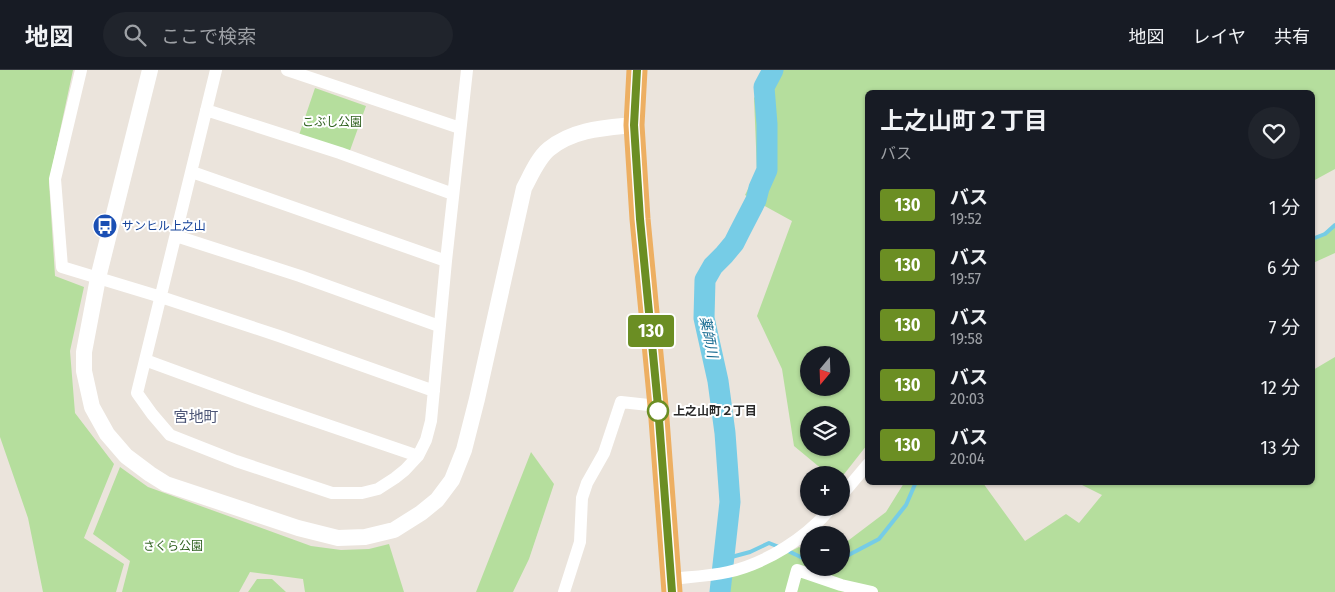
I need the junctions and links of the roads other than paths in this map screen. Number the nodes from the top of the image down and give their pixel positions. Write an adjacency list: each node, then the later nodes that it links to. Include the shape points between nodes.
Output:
1 (81, 70): 14 (street, via 55,179 62,267)
2 (150, 70): 14 (street)
3 (216, 70): 7 (street)
4 (287, 70): 9 (street)
5 (467, 70): 9 (street)
6 (637, 70): 8 (highway)
7 (206, 110): 10 (street); 11 (street)
8 (634, 125): 14 (street, via 570,135 548,150 533,170 524,188 464,450 452,480 437,500 394,530 365,537 338,538 298,528 166,484 126,456 107,434 92,407 84,371 84,352); 19 (highway)
9 (460, 128): 11 (street)
10 (192, 172): 12 (street); 13 (street)
11 (453, 194): 13 (street)
12 (176, 236): 15 (street); 16 (street)
13 (446, 260): 16 (street)
14 (98, 278): 15 (street)
15 (161, 297): 17 (street); 18 (street)
16 (439, 326): 18 (street)
17 (145, 360): 20 (street); 20 (street, via 137,393 170,436 236,461 332,493 362,493 378,489 395,478)
18 (434, 391): 20 (street, via 431,421)
19 (658, 406): 24 (highway); 26 (street, via 621,402 604,452 582,498 580,542)
20 (418, 456)
21 (865, 468): 22 (street)
22 (850, 485)
23 (822, 516): 24 (street, via 797,540 766,558 728,572)
24 (671, 586)
25 (840, 589): 27 (street, via 797,570); 28 (street)
26 (564, 592)
27 (791, 592)
28 (872, 592)

